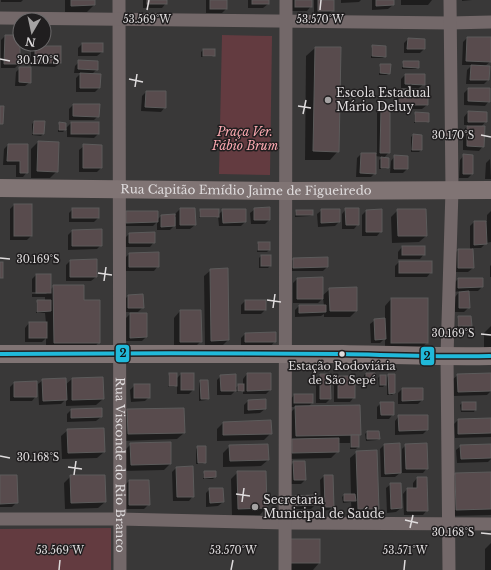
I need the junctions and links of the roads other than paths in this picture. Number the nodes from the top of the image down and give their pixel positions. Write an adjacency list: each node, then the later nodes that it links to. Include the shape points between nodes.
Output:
1 (119, 0): 5 (street, Rua Visconde do Rio Branco)
2 (286, 0): 6 (street)
3 (450, 0): 8 (street)
4 (0, 18): 5 (street)
5 (118, 20): 6 (street); 10 (street, Rua Visconde do Rio Branco)
6 (286, 21): 8 (street); 13 (street)
7 (491, 22): 8 (street)
8 (450, 23): 11 (street)
9 (0, 188): 10 (main road, Rua Capitão Emídio Jaime de Figueiredo)
10 (118, 189): 13 (main road, Rua Capitão Emídio Jaime de Figueiredo); 14 (street, Rua Visconde do Rio Branco)
11 (452, 190): 12 (main road, Rua Capitão Emídio Jaime de Figueiredo); 13 (main road, Rua Capitão Emídio Jaime de Figueiredo); 17 (street)
12 (491, 190)
13 (286, 191): 16 (street)
14 (120, 353): 15 (main road); 16 (main road); 19 (street, Rua Visconde do Rio Branco)
15 (0, 354)
16 (285, 354): 17 (main road); 21 (street)
17 (447, 356): 18 (main road); 22 (street)
18 (491, 356)
19 (119, 518): 20 (street); 21 (street); 24 (street, Rua Visconde do Rio Branco)
20 (0, 519)
21 (285, 523): 22 (street); 25 (street)
22 (448, 524): 23 (street); 26 (street)
23 (491, 524)
24 (120, 570)
25 (285, 570)
26 (449, 570)

